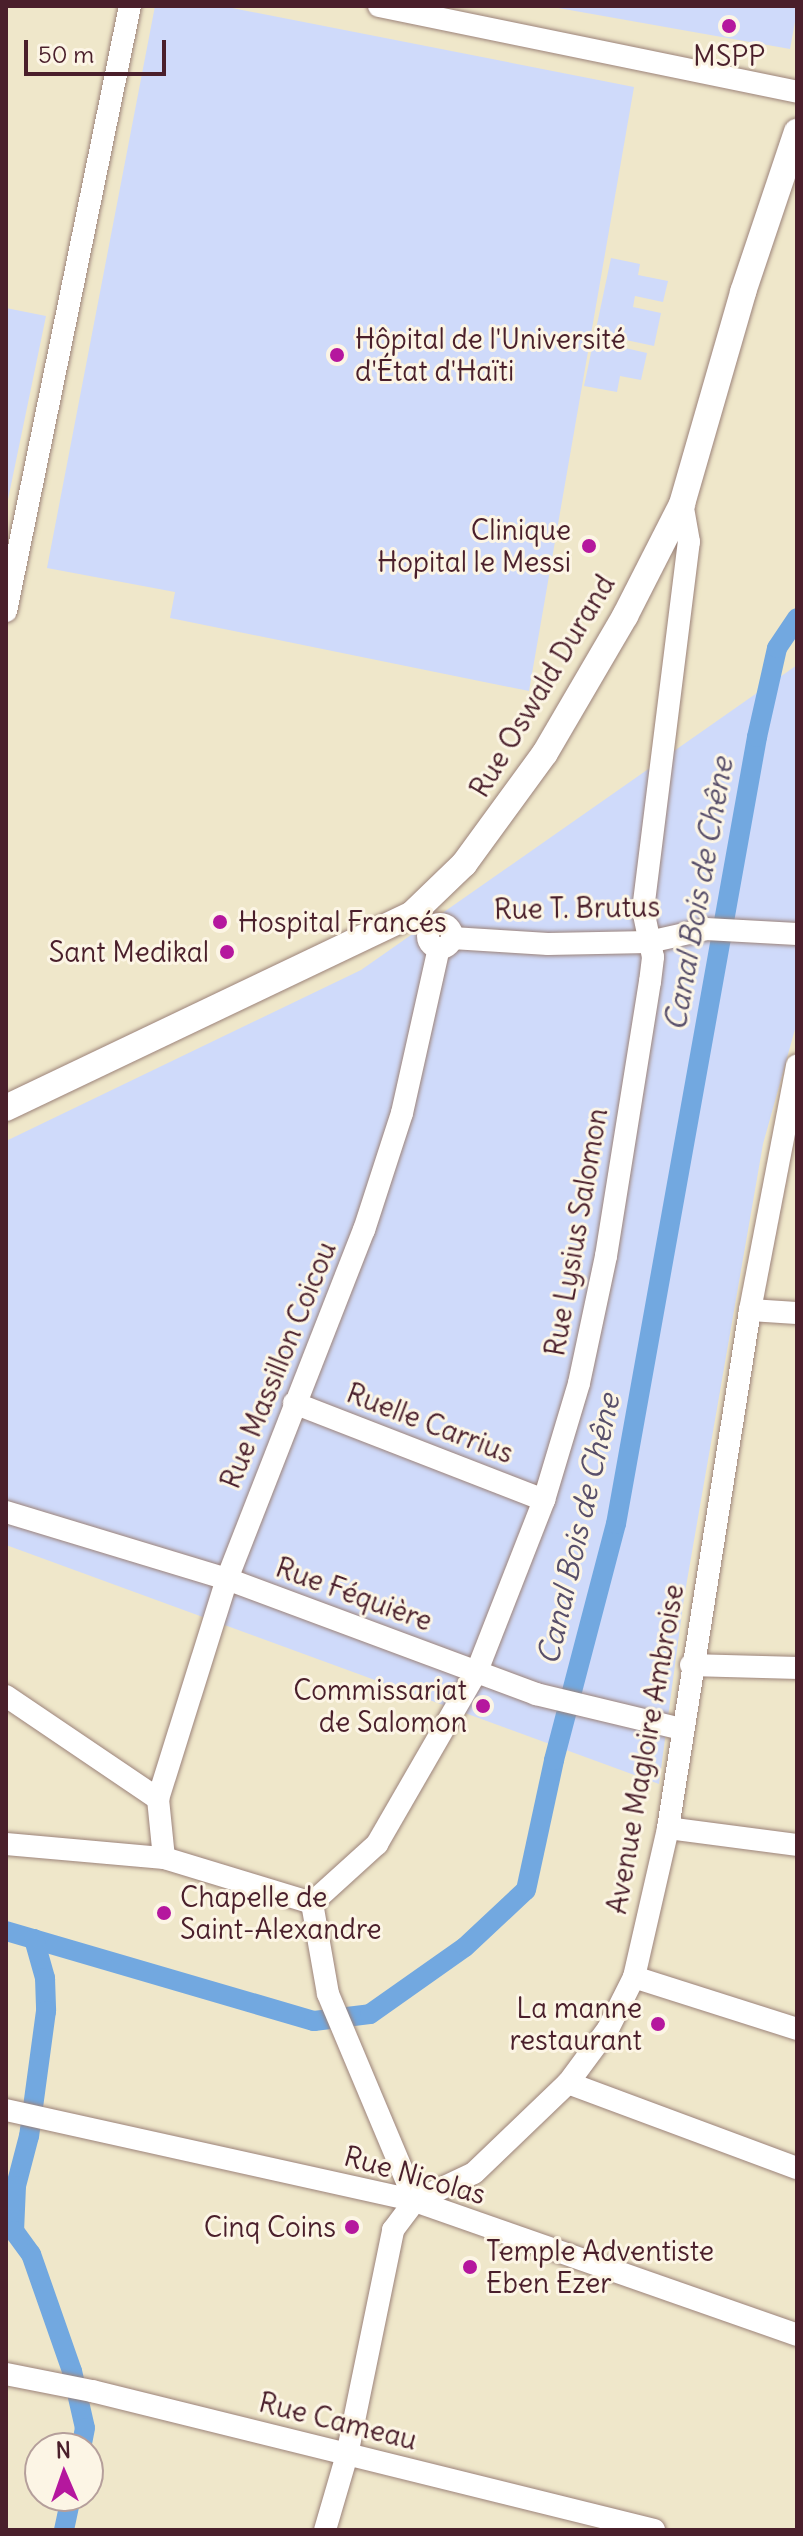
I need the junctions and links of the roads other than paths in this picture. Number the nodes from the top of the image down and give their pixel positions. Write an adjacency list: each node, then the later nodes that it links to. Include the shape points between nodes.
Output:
1 (130, 6): 6 (street)
2 (379, 6): 3 (street)
3 (797, 92)
4 (797, 132): 5 (main road, Rue Oswald Durand, via 743,292)
5 (682, 504): 8 (main road, Rue Oswald Durand, via 625,616 512,803 464,864); 10 (street, Rue Lysius Salomon, via 689,542 643,910)
6 (9, 579): 7 (street)
7 (6, 611)
8 (433, 933): 10 (street, Rue T. Brutus); 12 (main road, Rue Oswald Durand); 15 (street, Rue Massillon Coicou, via 402,1113 364,1230)
9 (797, 934): 10 (street, Rue T. Brutus, via 706,929)
10 (649, 942): 16 (street, Rue Lysius Salomon, via 650,982 606,1256 579,1383)
11 (797, 1065): 13 (street, Avenue Magloire Ambroise)
12 (6, 1108)
13 (750, 1310): 14 (street); 19 (street, Avenue Magloire Ambroise)
14 (797, 1313)
15 (294, 1403): 16 (street, Ruelle Carrius); 18 (street, Rue Massillon Coicou)
16 (544, 1500): 21 (street, Rue Lysius Salomon)
17 (6, 1512): 18 (street, Rue Féquière)
18 (227, 1579): 21 (street, Rue Féquière); 24 (street, Rue Massillon Coicou)
19 (691, 1665): 20 (street); 23 (street, Avenue Magloire Ambroise)
20 (797, 1668)
21 (477, 1671): 23 (street, Rue Féquière, via 584,1708); 29 (street, Rue Lysius Salomon, via 377,1844)
22 (6, 1696): 24 (street)
23 (682, 1729): 25 (street, Avenue Magloire Ambroise)
24 (158, 1799): 28 (street)
25 (668, 1828): 27 (street); 30 (street, Avenue Magloire Ambroise)
26 (6, 1844): 28 (street)
27 (797, 1845)
28 (164, 1858): 29 (street)
29 (312, 1903): 35 (street, via 328,1994)
30 (634, 1977): 31 (street); 32 (street, Avenue Magloire Ambroise, via 608,2029)
31 (797, 2029)
32 (568, 2083): 34 (street); 35 (street, Avenue Magloire Ambroise, via 474,2173)
33 (22, 2113): 35 (street, Rue Nicolas)
34 (797, 2168)
35 (415, 2201): 36 (street, Rue Nicolas); 38 (street, Avenue Magloire Ambroise, via 393,2230)
36 (797, 2335)
37 (6, 2374): 38 (street, Rue Cameau)
38 (347, 2455): 39 (street, Avenue Magloire Ambroise); 40 (street, Rue Cameau)
39 (325, 2530)
40 (654, 2530)

